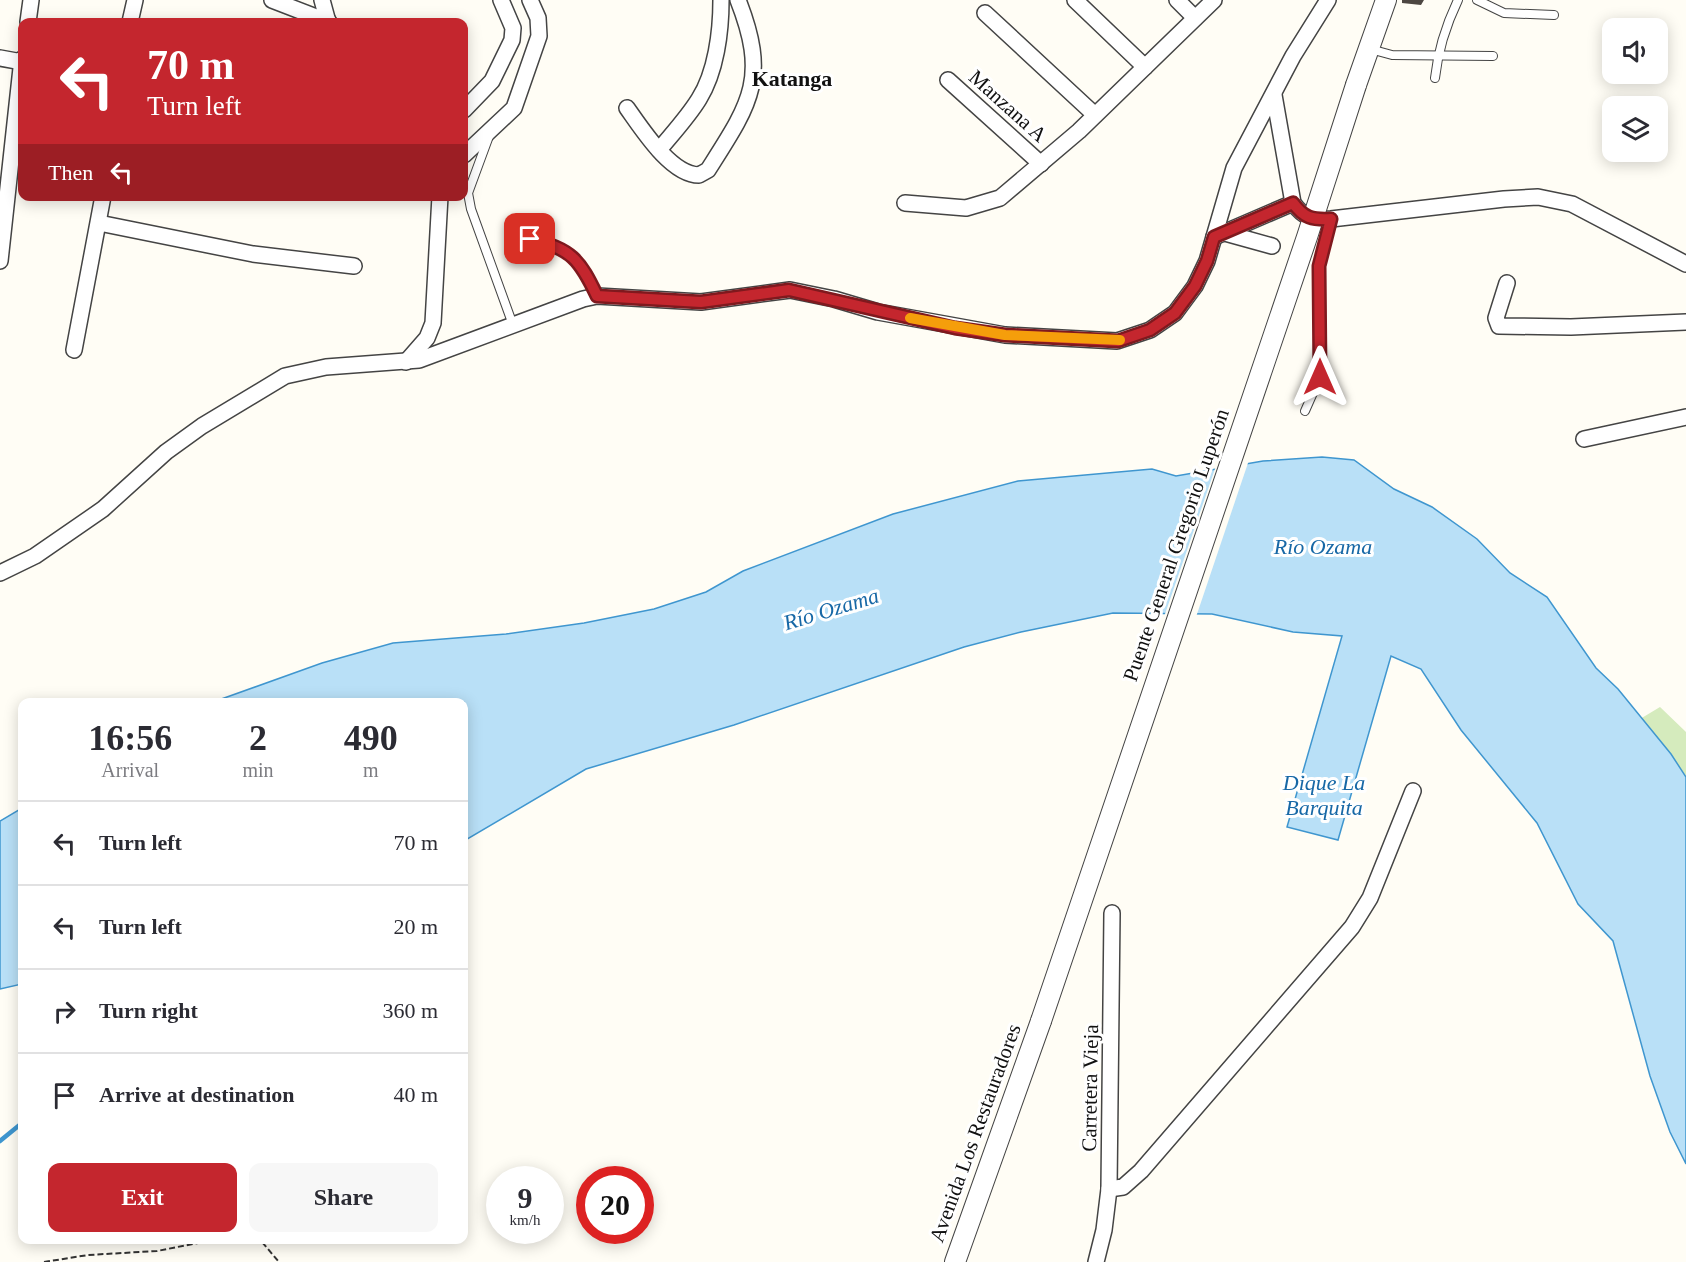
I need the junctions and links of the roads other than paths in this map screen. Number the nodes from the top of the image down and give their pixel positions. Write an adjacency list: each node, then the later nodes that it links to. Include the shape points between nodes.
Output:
1 (31, 0): 18 (street)
2 (135, 0): 19 (street)
3 (273, 0): 20 (street)
4 (322, 0): 21 (street)
5 (501, 0): 33 (street, via 513,28 512,40 492,81)
6 (530, 0): 36 (street, via 538,18 539,36 514,108)
7 (721, 0): 37 (street, via 715,55 700,99)
8 (738, 0): 37 (street, via 754,59 743,116 708,170 699,175 687,173)
9 (1075, 0): 28 (street)
10 (1177, 0): 22 (street)
11 (1214, 0): 22 (street)
12 (1328, 0): 31 (street)
13 (1386, 0): 23 (street, Puente General Gregorio Luperón)
14 (1458, 0): 25 (lane)
15 (1477, 0): 17 (lane, via 1504,13)
16 (985, 13): 35 (street)
17 (1554, 15)
18 (29, 18)
19 (131, 18)
20 (318, 18)
21 (327, 18)
22 (1195, 18): 28 (street)
23 (1368, 48): 25 (lane, via 1392,55); 64 (street, Puente General Gregorio Luperón, bridge)
24 (1493, 56): 25 (lane)
25 (1437, 57): 29 (lane)
26 (0, 58): 27 (street)
27 (18, 60)
28 (1145, 67): 35 (street)
29 (1435, 78)
30 (948, 81): 39 (street, Manzana A)
31 (1274, 95): 43 (street); 46 (street, via 1234,168)
32 (18, 97): 49 (street)
33 (468, 106)
34 (627, 108): 37 (street)
35 (1095, 115): 39 (street)
36 (491, 131): 38 (street); 55 (lane, via 468,192)
37 (659, 150)
38 (468, 151)
39 (1041, 164): 42 (street, via 1000,198 982,205 947,208)
40 (102, 201): 45 (street)
41 (440, 201): 57 (street, via 433,323 427,338)
42 (905, 202)
43 (1293, 203): 44 (street, via 1302,216); 46 (street)
44 (1331, 219): 50 (street, via 1538,197 1572,204); 58 (lane, via 1319,266 1320,377)
45 (99, 223): 51 (street, via 252,254); 56 (street)
46 (1219, 235): 48 (street); 53 (street, via 1195,286 1175,313 1150,330 1118,341 1015,336 955,328 789,290 701,302)
47 (530, 239): 53 (lane, via 555,244 572,254)
48 (1272, 246)
49 (0, 261)
50 (1686, 264)
51 (354, 266)
52 (1507, 284): 54 (street, via 1497,318 1499,326)
53 (597, 296): 55 (street)
54 (1686, 322)
55 (513, 325): 57 (street)
56 (74, 350)
57 (406, 362): 61 (street, via 326,367 285,376 202,426 166,452 103,509 35,556)
58 (1305, 411)
59 (1686, 417): 60 (street)
60 (1584, 439)
61 (0, 573)
62 (1413, 791): 65 (street, via 1370,898 1352,927 1141,1172 1123,1186)
63 (1112, 913): 65 (street, Carretera Vieja)
64 (1041, 1021): 66 (street, Avenida Los Restauradores)
65 (1109, 1189): 67 (street, Carretera Vieja)
66 (955, 1262)
67 (1096, 1262)

